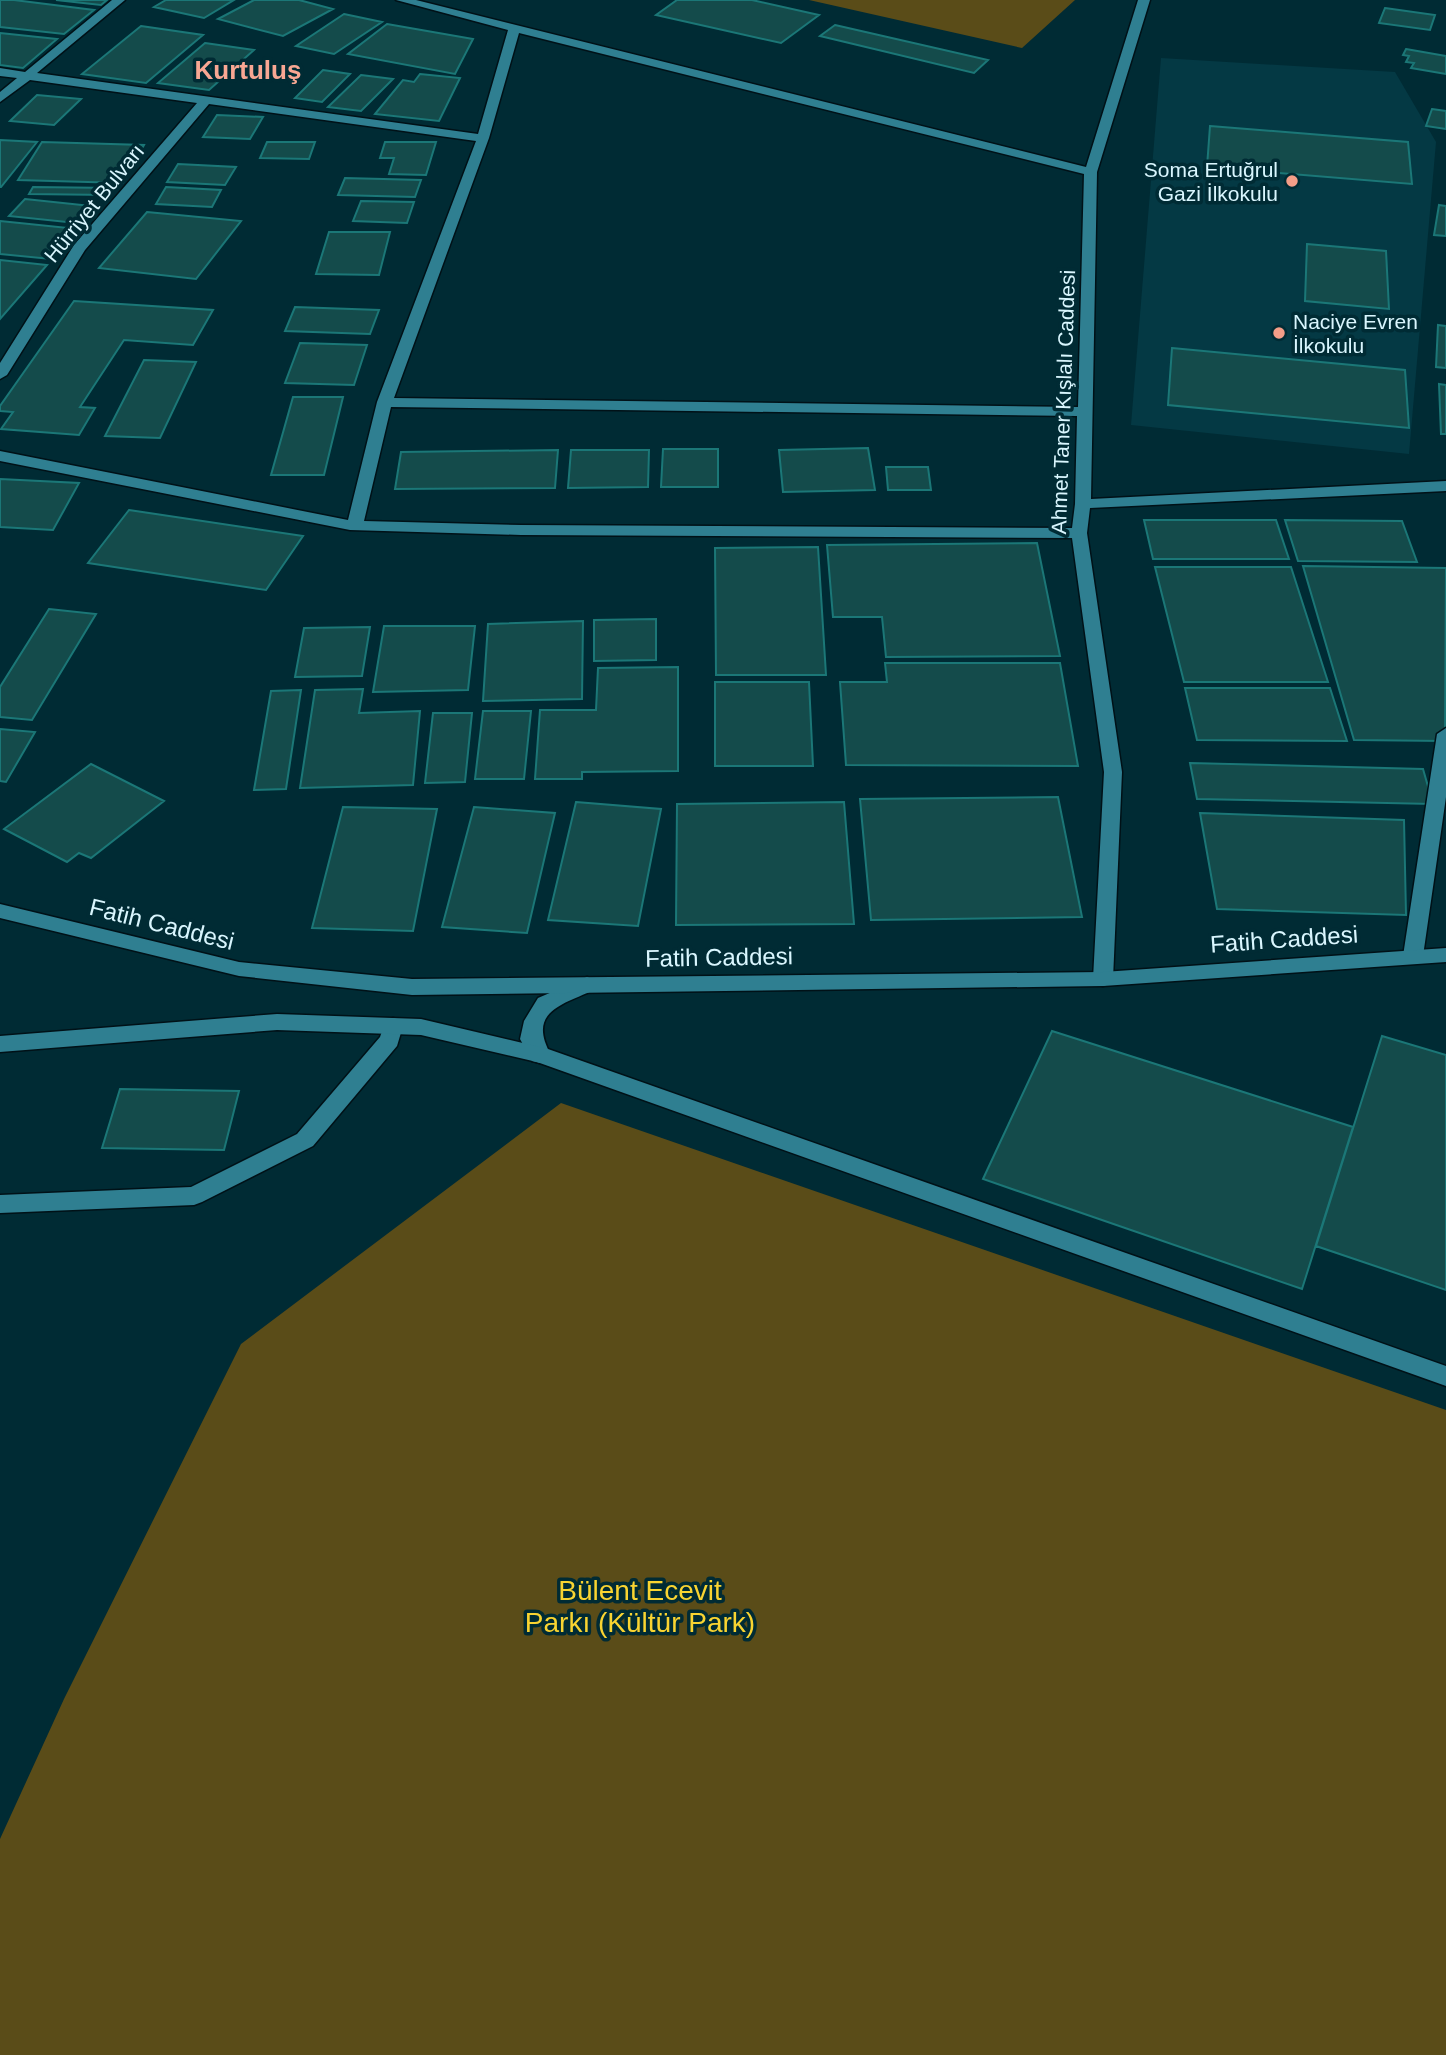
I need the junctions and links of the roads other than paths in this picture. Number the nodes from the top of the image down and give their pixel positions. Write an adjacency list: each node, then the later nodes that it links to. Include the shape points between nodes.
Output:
1 (119, 0): 6 (street)
2 (402, 0): 4 (street)
3 (1144, 0): 10 (street, Ahmet Taner Kışlalı Caddesi)
4 (514, 30): 9 (street); 10 (street)
5 (0, 72): 6 (street)
6 (27, 76): 7 (street); 8 (street)
7 (0, 98)
8 (207, 99): 9 (street); 11 (street, Hürriyet Bulvarı, via 79,248)
9 (483, 138): 12 (street)
10 (1091, 173): 13 (street, Ahmet Taner Kışlalı Caddesi)
11 (0, 375)
12 (385, 402): 13 (street); 17 (street)
13 (1084, 412): 16 (street, Ahmet Taner Kışlalı Caddesi)
14 (0, 456): 17 (street)
15 (1446, 486): 16 (street)
16 (1083, 503): 18 (street, Ahmet Taner Kışlalı Caddesi)
17 (355, 524): 18 (street, via 535,531)
18 (1079, 533): 23 (street, Ahmet Taner Kışlalı Caddesi, via 1113,772)
19 (1446, 734): 22 (street)
20 (0, 911): 24 (street, Fatih Caddesi, via 239,969 412,987)
21 (1446, 955): 22 (street, Fatih Caddesi)
22 (1413, 956): 23 (street, Fatih Caddesi)
23 (1103, 979): 24 (street, Fatih Caddesi)
24 (587, 985): 27 (street, via 545,1003 530,1039)
25 (393, 1026): 26 (street, via 277,1022); 27 (street, via 421,1027); 28 (street, via 390,1040 305,1140 194,1196)
26 (0, 1044)
27 (540, 1055): 29 (street)
28 (0, 1204)
29 (1446, 1376)

